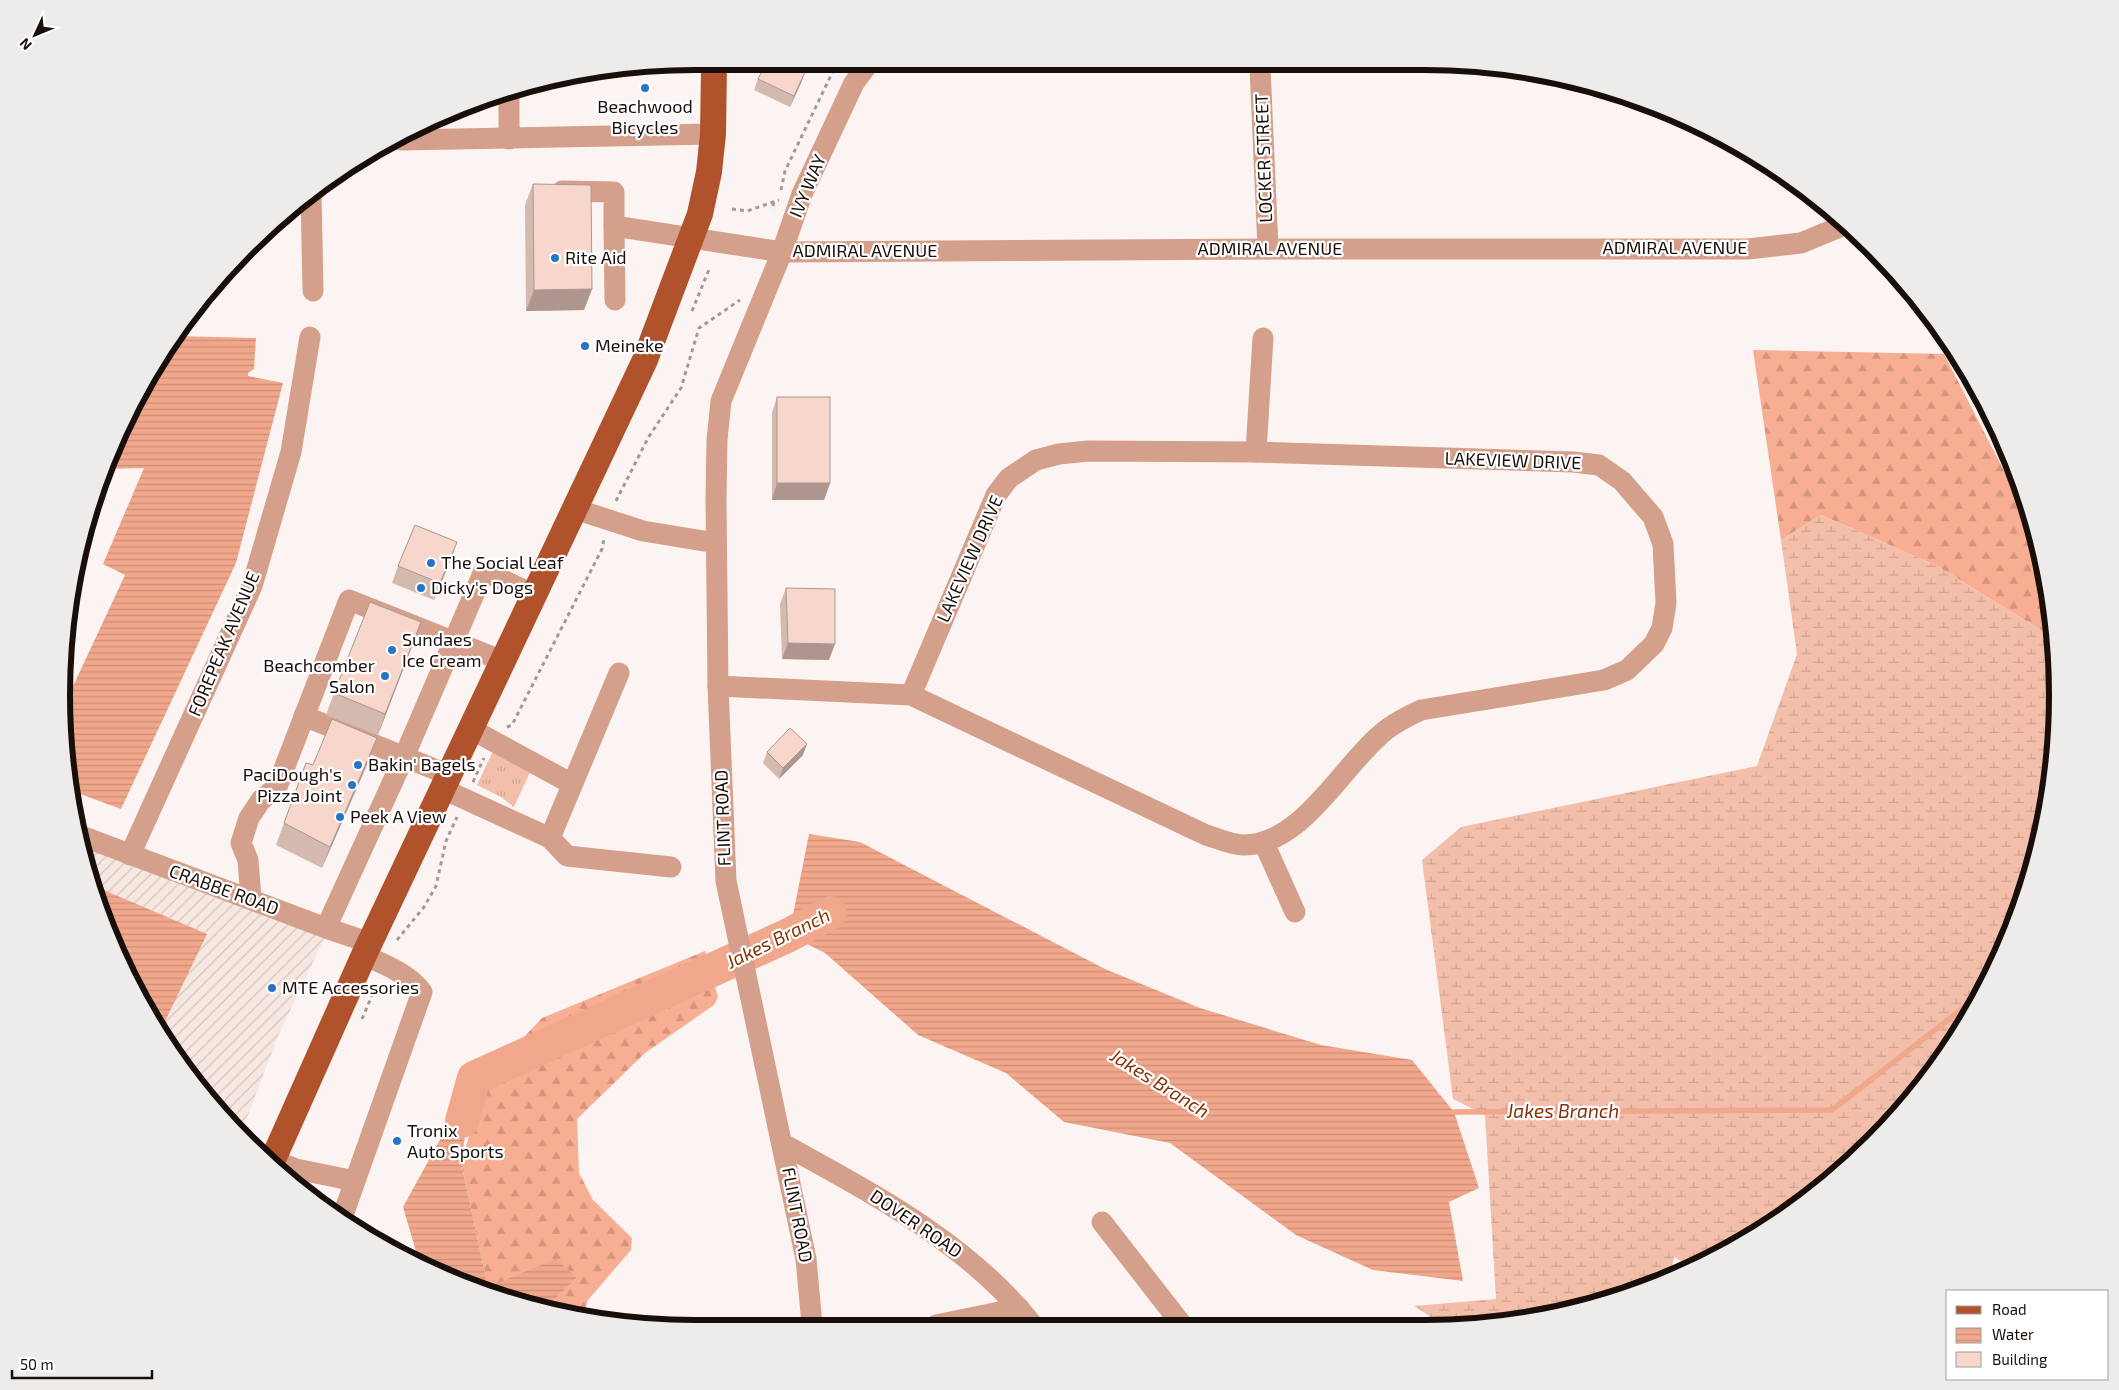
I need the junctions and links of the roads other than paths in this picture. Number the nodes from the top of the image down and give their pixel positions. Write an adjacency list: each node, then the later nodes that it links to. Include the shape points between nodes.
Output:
1 (714, 70): 5 (main road)
2 (864, 70): 14 (street, IVY WAY, via 854,83 802,194)
3 (1260, 70): 13 (street, LOCKER STREET)
4 (509, 98): 6 (street)
5 (713, 134): 6 (street); 12 (main road, via 710,172)
6 (509, 139): 7 (street)
7 (408, 140)
8 (541, 191): 10 (street, via 614,192)
9 (311, 202): 15 (street)
10 (614, 226): 12 (street, ADMIRAL AVENUE); 16 (street)
11 (1839, 227): 13 (street, ADMIRAL AVENUE, via 1801,243 1748,249)
12 (691, 237): 14 (street, ADMIRAL AVENUE); 21 (main road, via 646,360)
13 (1268, 249): 14 (street, ADMIRAL AVENUE)
14 (782, 252): 17 (street, IVY WAY)
15 (313, 292)
16 (615, 300)
17 (758, 310): 22 (street, FLINT ROAD, via 721,401 717,440)
18 (310, 337): 37 (street, FOREPEAK AVENUE, via 291,452 252,586)
19 (1263, 338): 20 (street)
20 (1256, 452): 28 (street, LAKEVIEW DRIVE, via 1078,452 1036,460 1009,478 996,495); 36 (street, LAKEVIEW DRIVE, via 1599,465 1622,481 1653,517 1663,544 1666,603 1662,628 1654,644 1626,670 1604,680 1421,710 1380,735 1312,810)
21 (575, 509): 22 (street, via 643,531); 23 (main road)
22 (716, 543): 27 (street, FLINT ROAD)
23 (534, 596): 24 (street, via 484,572); 25 (main road)
24 (454, 640): 25 (street); 29 (street, via 349,600); 31 (street)
25 (503, 661): 30 (main road)
26 (619, 673): 33 (street)
27 (718, 686): 28 (street, LAKEVIEW DRIVE); 43 (street, FLINT ROAD, via 726,881)
28 (911, 695): 36 (street, LAKEVIEW DRIVE, via 1206,835 1241,846)
29 (304, 716): 31 (street); 39 (street, via 277,787 261,800 249,818 241,843 248,860)
30 (471, 730): 32 (main road); 33 (street)
31 (404, 757): 32 (street); 41 (street)
32 (454, 784): 35 (street); 42 (main road)
33 (572, 784): 35 (street)
34 (87, 838): 37 (street, CRABBE ROAD)
35 (550, 838): 38 (street, via 567,856)
36 (1264, 843): 40 (street)
37 (130, 855): 39 (street, CRABBE ROAD)
38 (671, 867)
39 (251, 899): 41 (street, CRABBE ROAD)
40 (1295, 912)
41 (326, 928): 42 (street, CRABBE ROAD)
42 (373, 954): 44 (main road); 46 (street, CRABBE ROAD, via 416,983 422,992)
43 (783, 1144): 49 (street, DOVER ROAD, via 877,1196 930,1230 978,1266); 50 (street, FLINT ROAD, via 806,1259)
44 (274, 1157)
45 (283, 1165): 46 (street)
46 (355, 1181): 47 (street)
47 (344, 1212)
48 (1102, 1222): 53 (street)
49 (1019, 1308): 51 (street); 52 (street, DOVER ROAD)
50 (812, 1320)
51 (960, 1320)
52 (1029, 1320)
53 (1178, 1320)

